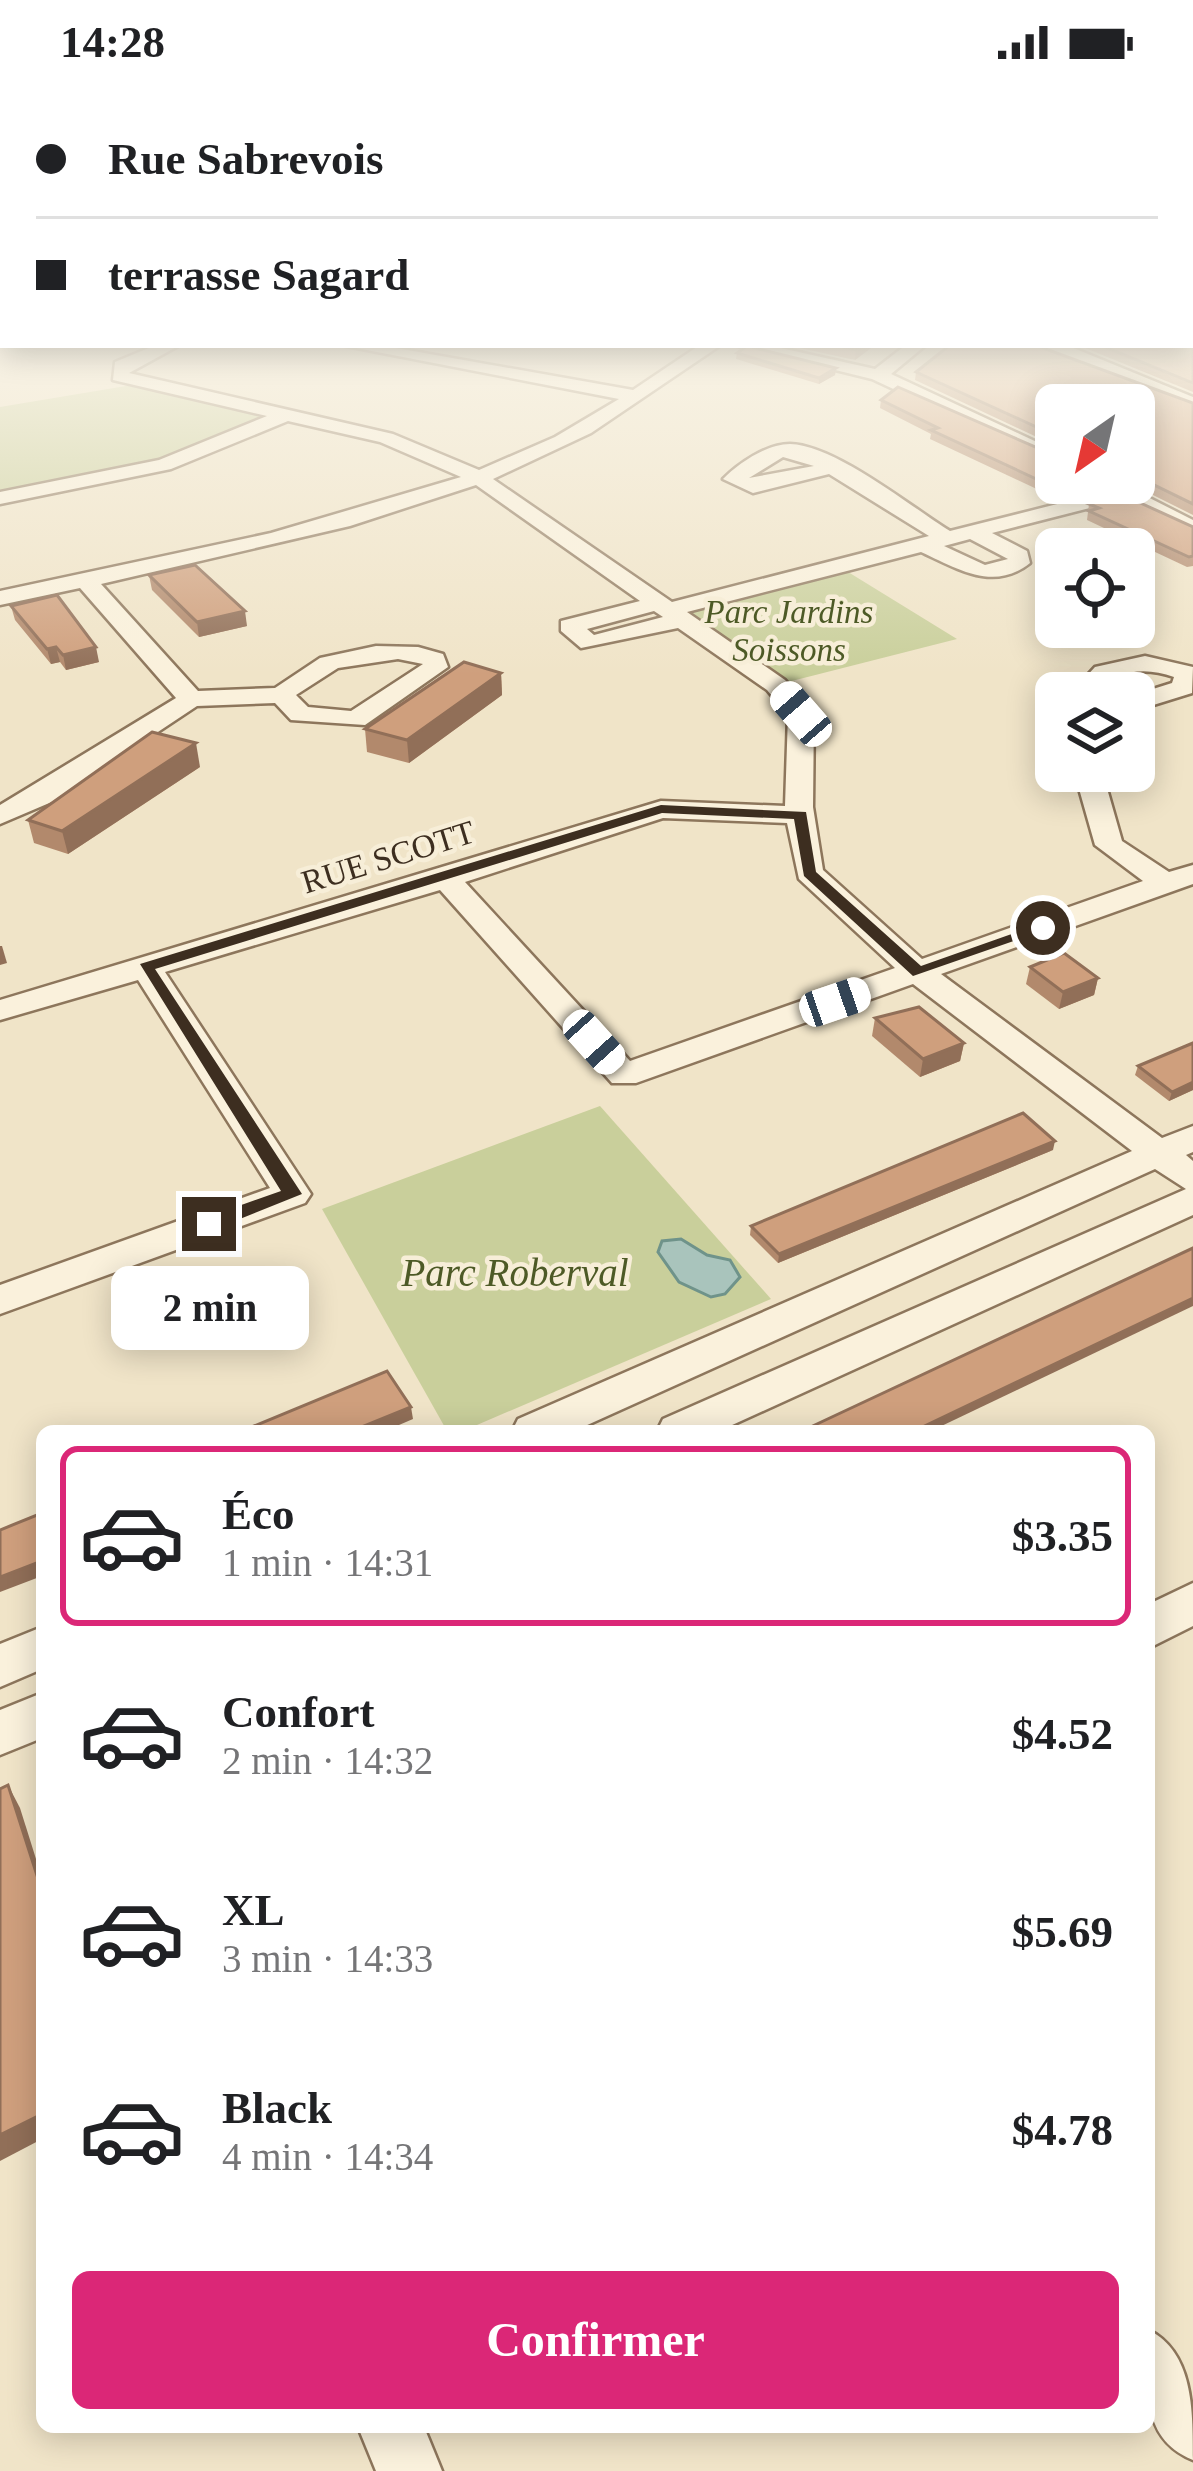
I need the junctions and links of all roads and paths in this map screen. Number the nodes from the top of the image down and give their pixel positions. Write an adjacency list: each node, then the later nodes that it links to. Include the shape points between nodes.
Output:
1 (199, 450): 6 (street)
2 (415, 450): 5 (street)
3 (544, 450): 5 (street)
4 (830, 468): 11 (street)
5 (476, 476): 12 (street, via 354,518); 14 (street)
6 (0, 498)
7 (1061, 504): 10 (street)
8 (1146, 504): 9 (street)
9 (1193, 528)
10 (971, 531): 11 (street); 11 (street, via 1018,563 983,573)
11 (934, 541): 14 (street)
12 (85, 580): 13 (street); 18 (street)
13 (0, 598)
14 (668, 611): 20 (street, via 776,685 801,714)
15 (1104, 672): 17 (street, via 1133,663 1187,674 1183,688)
16 (282, 694): 16 (street, via 300,714 356,719 436,667 434,659 404,650 360,656 304,672); 18 (street)
17 (1155, 697)
18 (191, 699): 21 (street)
19 (1094, 792): 23 (street, via 1109,845)
20 (801, 815): 22 (street, RUE SCOTT, via 661,809); 25 (street, via 809,873)
21 (0, 816)
22 (446, 879): 24 (street, RUE SCOTT); 25 (street, via 624,1076)
23 (1180, 879): 25 (street)
24 (146, 967): 26 (street, RUE SCOTT); 30 (street, via 292,1194)
25 (919, 973): 27 (street)
26 (0, 1010)
27 (1176, 1146): 28 (street); 31 (street)
28 (1193, 1179)
29 (1193, 1200): 32 (street)
30 (0, 1300)
31 (547, 1425)
32 (691, 1425)
33 (36, 1650): 34 (street)
34 (0, 1666)
35 (36, 1718): 36 (street)
36 (0, 1733)
37 (1155, 2371): 38 (street)
38 (1193, 2427)
39 (393, 2433): 40 (street)
40 (409, 2471)

